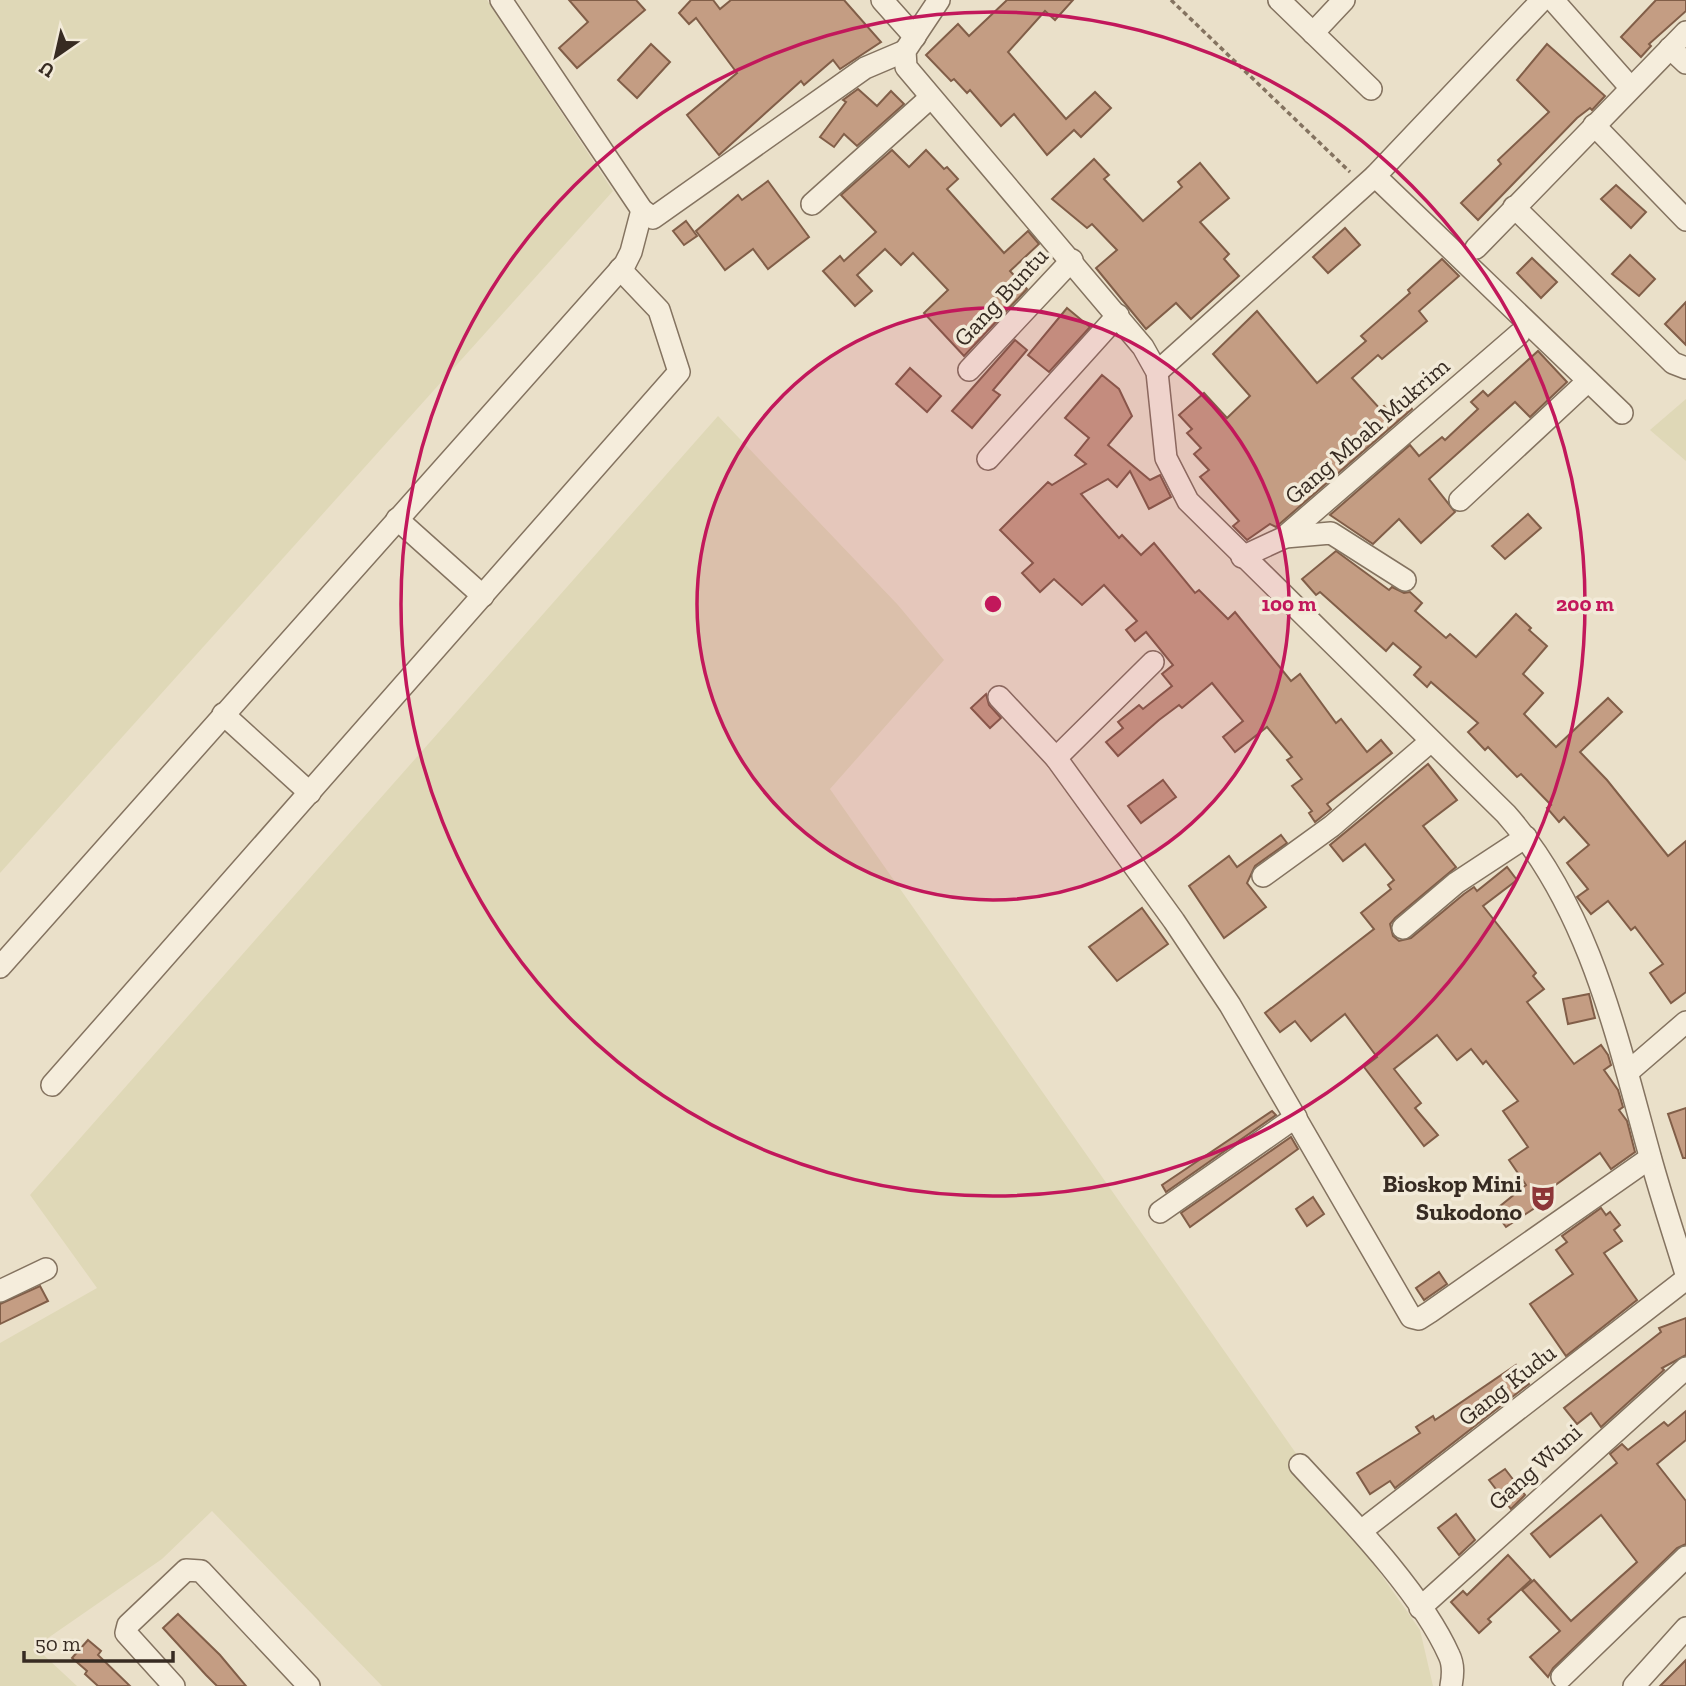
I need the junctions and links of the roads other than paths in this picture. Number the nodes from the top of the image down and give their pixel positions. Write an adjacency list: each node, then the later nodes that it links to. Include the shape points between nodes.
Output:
1 (501, 0): 20 (street)
2 (882, 0): 10 (street)
3 (939, 0): 10 (street)
4 (1344, 0): 9 (street)
5 (1542, 0): 17 (street)
6 (1553, 0): 13 (street)
7 (1293, 5): 9 (street)
8 (1686, 32): 11 (street)
9 (1313, 33): 14 (street)
10 (910, 44): 15 (street, via 909,74); 20 (street, via 865,68 660,216 653,218)
11 (1670, 48): 12 (street); 13 (street)
12 (1686, 63)
13 (1630, 88): 16 (street)
14 (1371, 89)
15 (930, 98): 18 (street); 23 (street)
16 (1594, 125): 19 (street); 21 (street)
17 (1370, 181): 27 (street); 30 (street)
18 (812, 204)
19 (1514, 207): 22 (street); 28 (street, via 1673,363)
20 (642, 210): 24 (street, via 631,252)
21 (1686, 219)
22 (1476, 248)
23 (1072, 260): 25 (street); 29 (street, Gang Buntu)
24 (620, 270): 34 (street); 38 (street, via 659,310 679,372)
25 (1118, 315): 27 (street); 32 (street)
26 (1519, 334): 35 (street, Gang Mbah Mukrim)
27 (1151, 361): 36 (street, via 1166,458 1176,482 1188,501)
28 (1686, 368)
29 (969, 370)
30 (1588, 381): 31 (street); 33 (street)
31 (1622, 413)
32 (988, 459)
33 (1460, 500)
34 (397, 519): 38 (street); 41 (street)
35 (1283, 538): 36 (street, Gang Mbah Mukrim); 37 (street, via 1331,533)
36 (1242, 556): 42 (street)
37 (1405, 580)
38 (483, 596): 44 (street)
39 (1153, 662): 43 (street)
40 (999, 697): 43 (street)
41 (223, 714): 44 (street); 48 (street)
42 (1431, 741): 45 (street); 46 (street, via 1332,826)
43 (1056, 758): 52 (street, via 1174,921)
44 (310, 793): 51 (street)
45 (1526, 837): 47 (street, via 1456,883); 50 (street, via 1564,902 1600,981)
46 (1262, 876)
47 (1403, 928)
48 (0, 967)
49 (1686, 1023): 50 (street)
50 (1628, 1072): 53 (street)
51 (52, 1085)
52 (1296, 1117): 53 (street, via 1405,1311 1419,1319); 54 (street)
53 (1650, 1158): 56 (street)
54 (1160, 1212)
55 (46, 1269): 58 (street)
56 (1686, 1274)
57 (1686, 1279): 61 (street, Gang Kudu)
58 (0, 1291)
59 (1686, 1367): 63 (street, Gang Wuni)
60 (1300, 1465): 61 (street)
61 (1361, 1531): 63 (street)
62 (1686, 1557): 65 (street)
63 (1420, 1608): 68 (street, via 1449,1655)
64 (1686, 1628): 69 (street)
65 (1562, 1677)
66 (174, 1686): 67 (street, via 126,1633 128,1625 193,1568)
67 (309, 1686)
68 (1451, 1686)
69 (1634, 1686)

